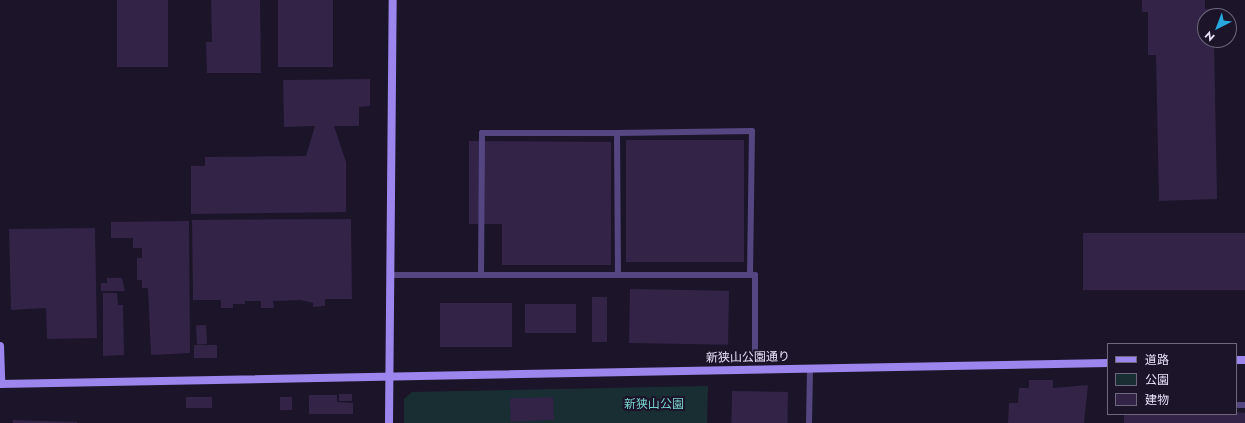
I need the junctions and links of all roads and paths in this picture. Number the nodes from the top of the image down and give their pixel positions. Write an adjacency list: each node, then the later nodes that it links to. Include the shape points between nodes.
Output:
1 (393, 0): 3 (street)
2 (617, 132): 4 (lane, via 482,133); 5 (lane); 6 (lane, via 752,131)
3 (390, 275): 4 (lane); 11 (street)
4 (481, 275): 5 (lane)
5 (618, 275): 6 (lane)
6 (750, 275): 8 (lane, via 755,275)
7 (0, 346): 12 (street)
8 (755, 356)
9 (1107, 362): 10 (street, 新狭山公園通り)
10 (810, 369): 11 (street, 新狭山公園通り); 14 (lane)
11 (389, 376): 12 (street, 新狭山公園通り); 13 (street)
12 (0, 384)
13 (389, 423)
14 (809, 423)

